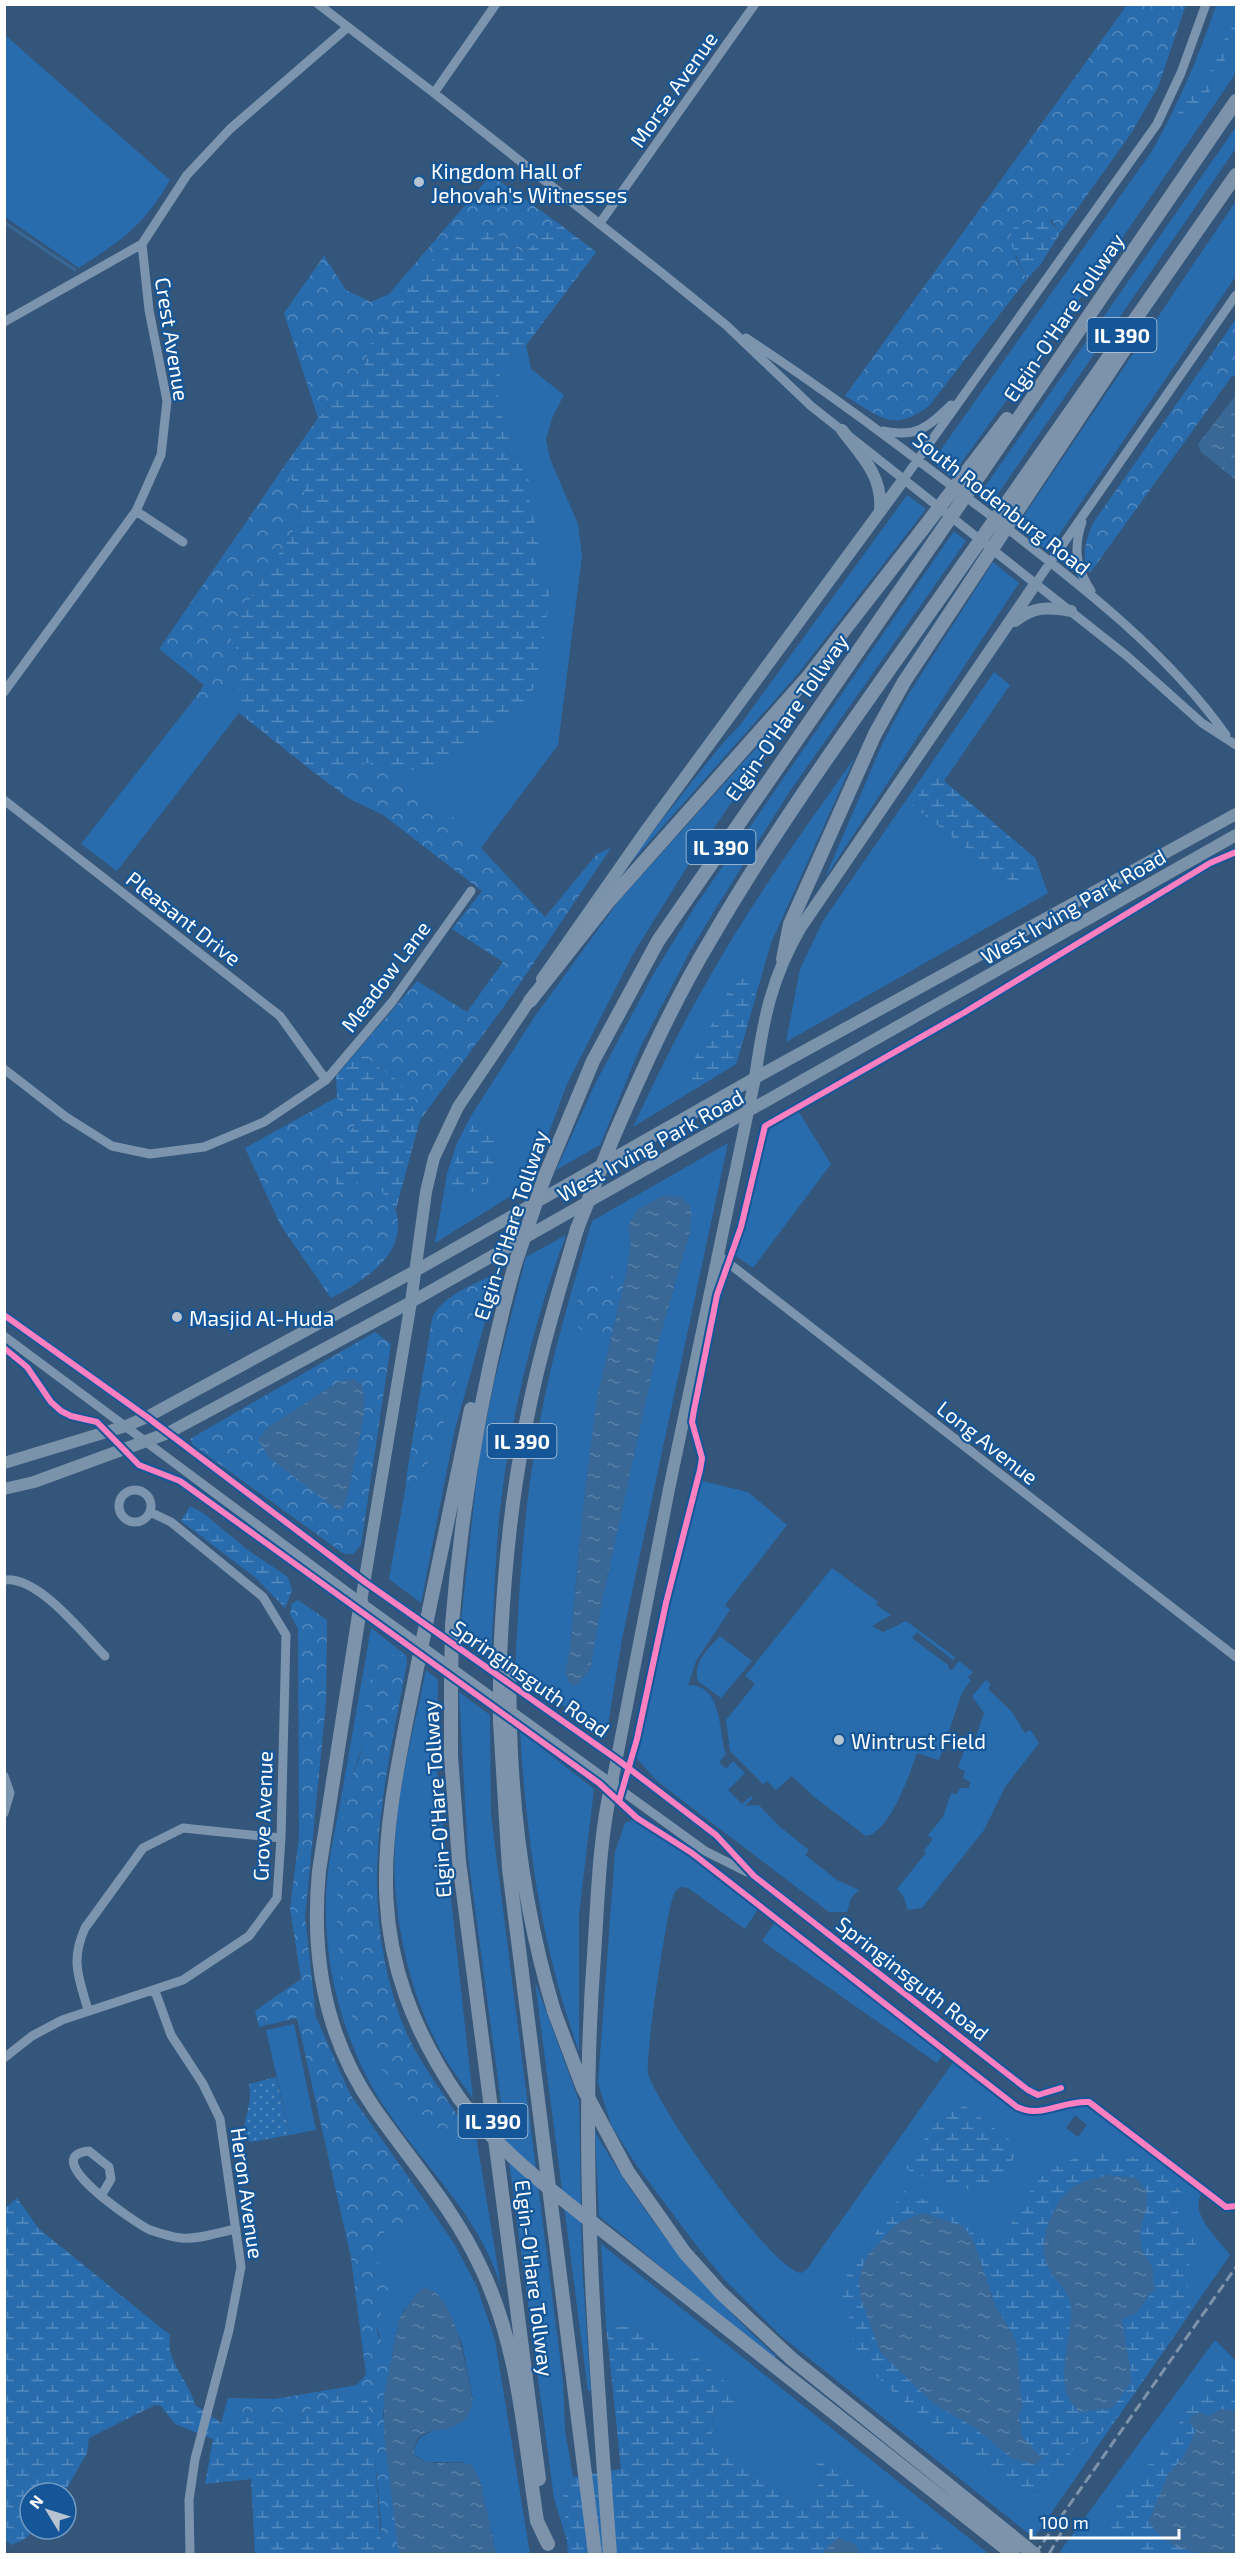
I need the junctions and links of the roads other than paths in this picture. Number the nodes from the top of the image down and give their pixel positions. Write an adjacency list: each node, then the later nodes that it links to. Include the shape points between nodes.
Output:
1 (318, 4): 5 (street, South Rodenburg Road)
2 (496, 4): 6 (street)
3 (755, 4): 9 (street, Morse Avenue)
4 (1206, 4): 14 (street, via 1157,124)
5 (348, 27): 6 (street, South Rodenburg Road); 10 (street, via 230,129 187,176)
6 (434, 93): 9 (street, South Rodenburg Road)
7 (1236, 101): 18 (highway, Elgin-O'Hare Tollway / IL 390)
8 (1236, 175): 20 (highway, Elgin-O'Hare Tollway / IL 390)
9 (600, 223): 13 (street, South Rodenburg Road)
10 (142, 244): 12 (street); 23 (street, Crest Avenue, via 149,310 167,401 161,455)
11 (1236, 295): 21 (street)
12 (4, 322)
13 (726, 325): 15 (street, South Rodenburg Road, via 811,406); 16 (street, South Rodenburg Road, via 824,388)
14 (965, 394): 16 (street, via 928,426 911,434); 17 (street)
15 (842, 430): 19 (street, South Rodenburg Road); 22 (main road, via 870,465 881,495)
16 (878, 430): 17 (street, South Rodenburg Road)
17 (918, 460): 19 (street); 25 (street, South Rodenburg Road)
18 (976, 470): 37 (highway, bridge, via 922,530 807,678 609,901); 47 (highway, Elgin-O'Hare Tollway / IL 390, bridge, via 935,540 658,941 623,1000 545,1176 515,1264)
19 (904, 480): 22 (main road); 26 (street, South Rodenburg Road)
20 (1016, 501): 36 (highway, bridge, via 977,572 904,682 875,734 790,924); 60 (highway, Elgin-O'Hare Tollway / IL 390, bridge, via 964,562 710,939 674,1006 613,1138 578,1229 543,1349 526,1425 511,1517 503,1602)
21 (1087, 510): 25 (street); 27 (street, via 1078,533 1076,559)
22 (880, 511): 37 (main road, via 549,966)
23 (136, 512): 24 (street); 30 (street, Crest Avenue)
24 (183, 542)
25 (1050, 562): 26 (street); 27 (street, South Rodenburg Road)
26 (1036, 583): 28 (street, South Rodenburg Road); 29 (main road)
27 (1098, 600): 31 (street, South Rodenburg Road, via 1209,711)
28 (1071, 611): 29 (main road, via 1043,607 1026,612); 31 (street, South Rodenburg Road, via 1202,723)
29 (1004, 629): 36 (main road)
30 (4, 692)
31 (1233, 742)
32 (4, 800): 40 (street, Pleasant Drive, via 280,1016)
33 (1236, 814): 39 (main road, West Irving Park Road)
34 (1236, 835): 41 (main road, West Irving Park Road)
35 (471, 891): 40 (street, Meadow Lane, via 392,1002)
36 (783, 959): 39 (main road, via 762,1025)
37 (530, 1001): 43 (main road, via 446,1129 426,1192)
38 (4, 1069): 40 (street, Meadow Lane, via 66,1117 112,1146 150,1154 204,1147 264,1122)
39 (755, 1078): 41 (main road); 43 (main road, West Irving Park Road)
40 (326, 1080)
41 (746, 1114): 42 (main road); 44 (main road, West Irving Park Road)
42 (718, 1255): 59 (street, Long Avenue); 61 (main road)
43 (416, 1271): 44 (main road); 48 (main road, West Irving Park Road)
44 (411, 1302): 50 (main road, West Irving Park Road); 56 (main road)
45 (4, 1315): 48 (street, Springinsguth Road)
46 (4, 1336): 49 (street, Springinsguth Road)
47 (486, 1374): 73 (highway, bridge, via 471,1408 393,1787 386,1839 387,1923 396,1966 415,2022 459,2098 511,2156); 74 (highway, Elgin-O'Hare Tollway / IL 390, bridge, via 463,1513 452,1624 451,1756 459,1861)
48 (147, 1417): 49 (main road, West Irving Park Road); 50 (street, Springinsguth Road)
49 (126, 1426): 51 (street, Springinsguth Road); 52 (main road, West Irving Park Road)
50 (168, 1433): 51 (main road, West Irving Park Road); 56 (street, Springinsguth Road)
51 (146, 1442): 53 (main road, West Irving Park Road); 57 (street, Springinsguth Road)
52 (4, 1463)
53 (4, 1489)
54 (150, 1512): 65 (street, Grove Avenue, via 171,1522 263,1597 286,1635)
55 (4, 1580): 58 (street, via 18,1580 59,1608)
56 (365, 1582): 57 (main road); 61 (street, Springinsguth Road)
57 (361, 1602): 63 (street, Springinsguth Road); 74 (highway, via 319,1871 316,1904 321,1982 356,2079 466,2237 496,2303 513,2369 537,2521)
58 (105, 1656)
59 (1236, 1657)
60 (505, 1726): 73 (highway, bridge, via 536,1953 583,2088 628,2172 685,2253 721,2293); 76 (highway, Elgin-O'Hare Tollway / IL 390, via 509,1869)
61 (618, 1760): 63 (main road); 66 (street, Springinsguth Road, via 716,1835)
62 (7, 1781): 64 (street, via 10,1793)
63 (612, 1783): 66 (street, Springinsguth Road, via 705,1851); 77 (highway, via 603,1824 586,2152 591,2298)
64 (4, 1813)
65 (281, 1838): 67 (street, Grove Avenue, via 277,1898 249,1936 183,1980); 68 (street, via 183,1828 143,1848 80,1938 76,1962)
66 (754, 1876): 70 (street, Springinsguth Road, via 1028,2090 1038,2095)
67 (155, 1991): 68 (street, Grove Avenue); 72 (street, Heron Avenue, via 171,2035 220,2119)
68 (88, 2010): 69 (street, Grove Avenue, via 43,2029)
69 (4, 2058)
70 (1061, 2088)
71 (101, 2196): 71 (street, via 111,2179 109,2167 89,2151 81,2152 75,2157 77,2174); 72 (street, via 149,2229 183,2239)
72 (236, 2229): 75 (street, Heron Avenue, via 241,2267 195,2459 189,2500)
73 (1008, 2545): 78 (highway)
74 (548, 2549)
75 (190, 2554)
76 (596, 2554)
77 (610, 2554)
78 (1034, 2554)

